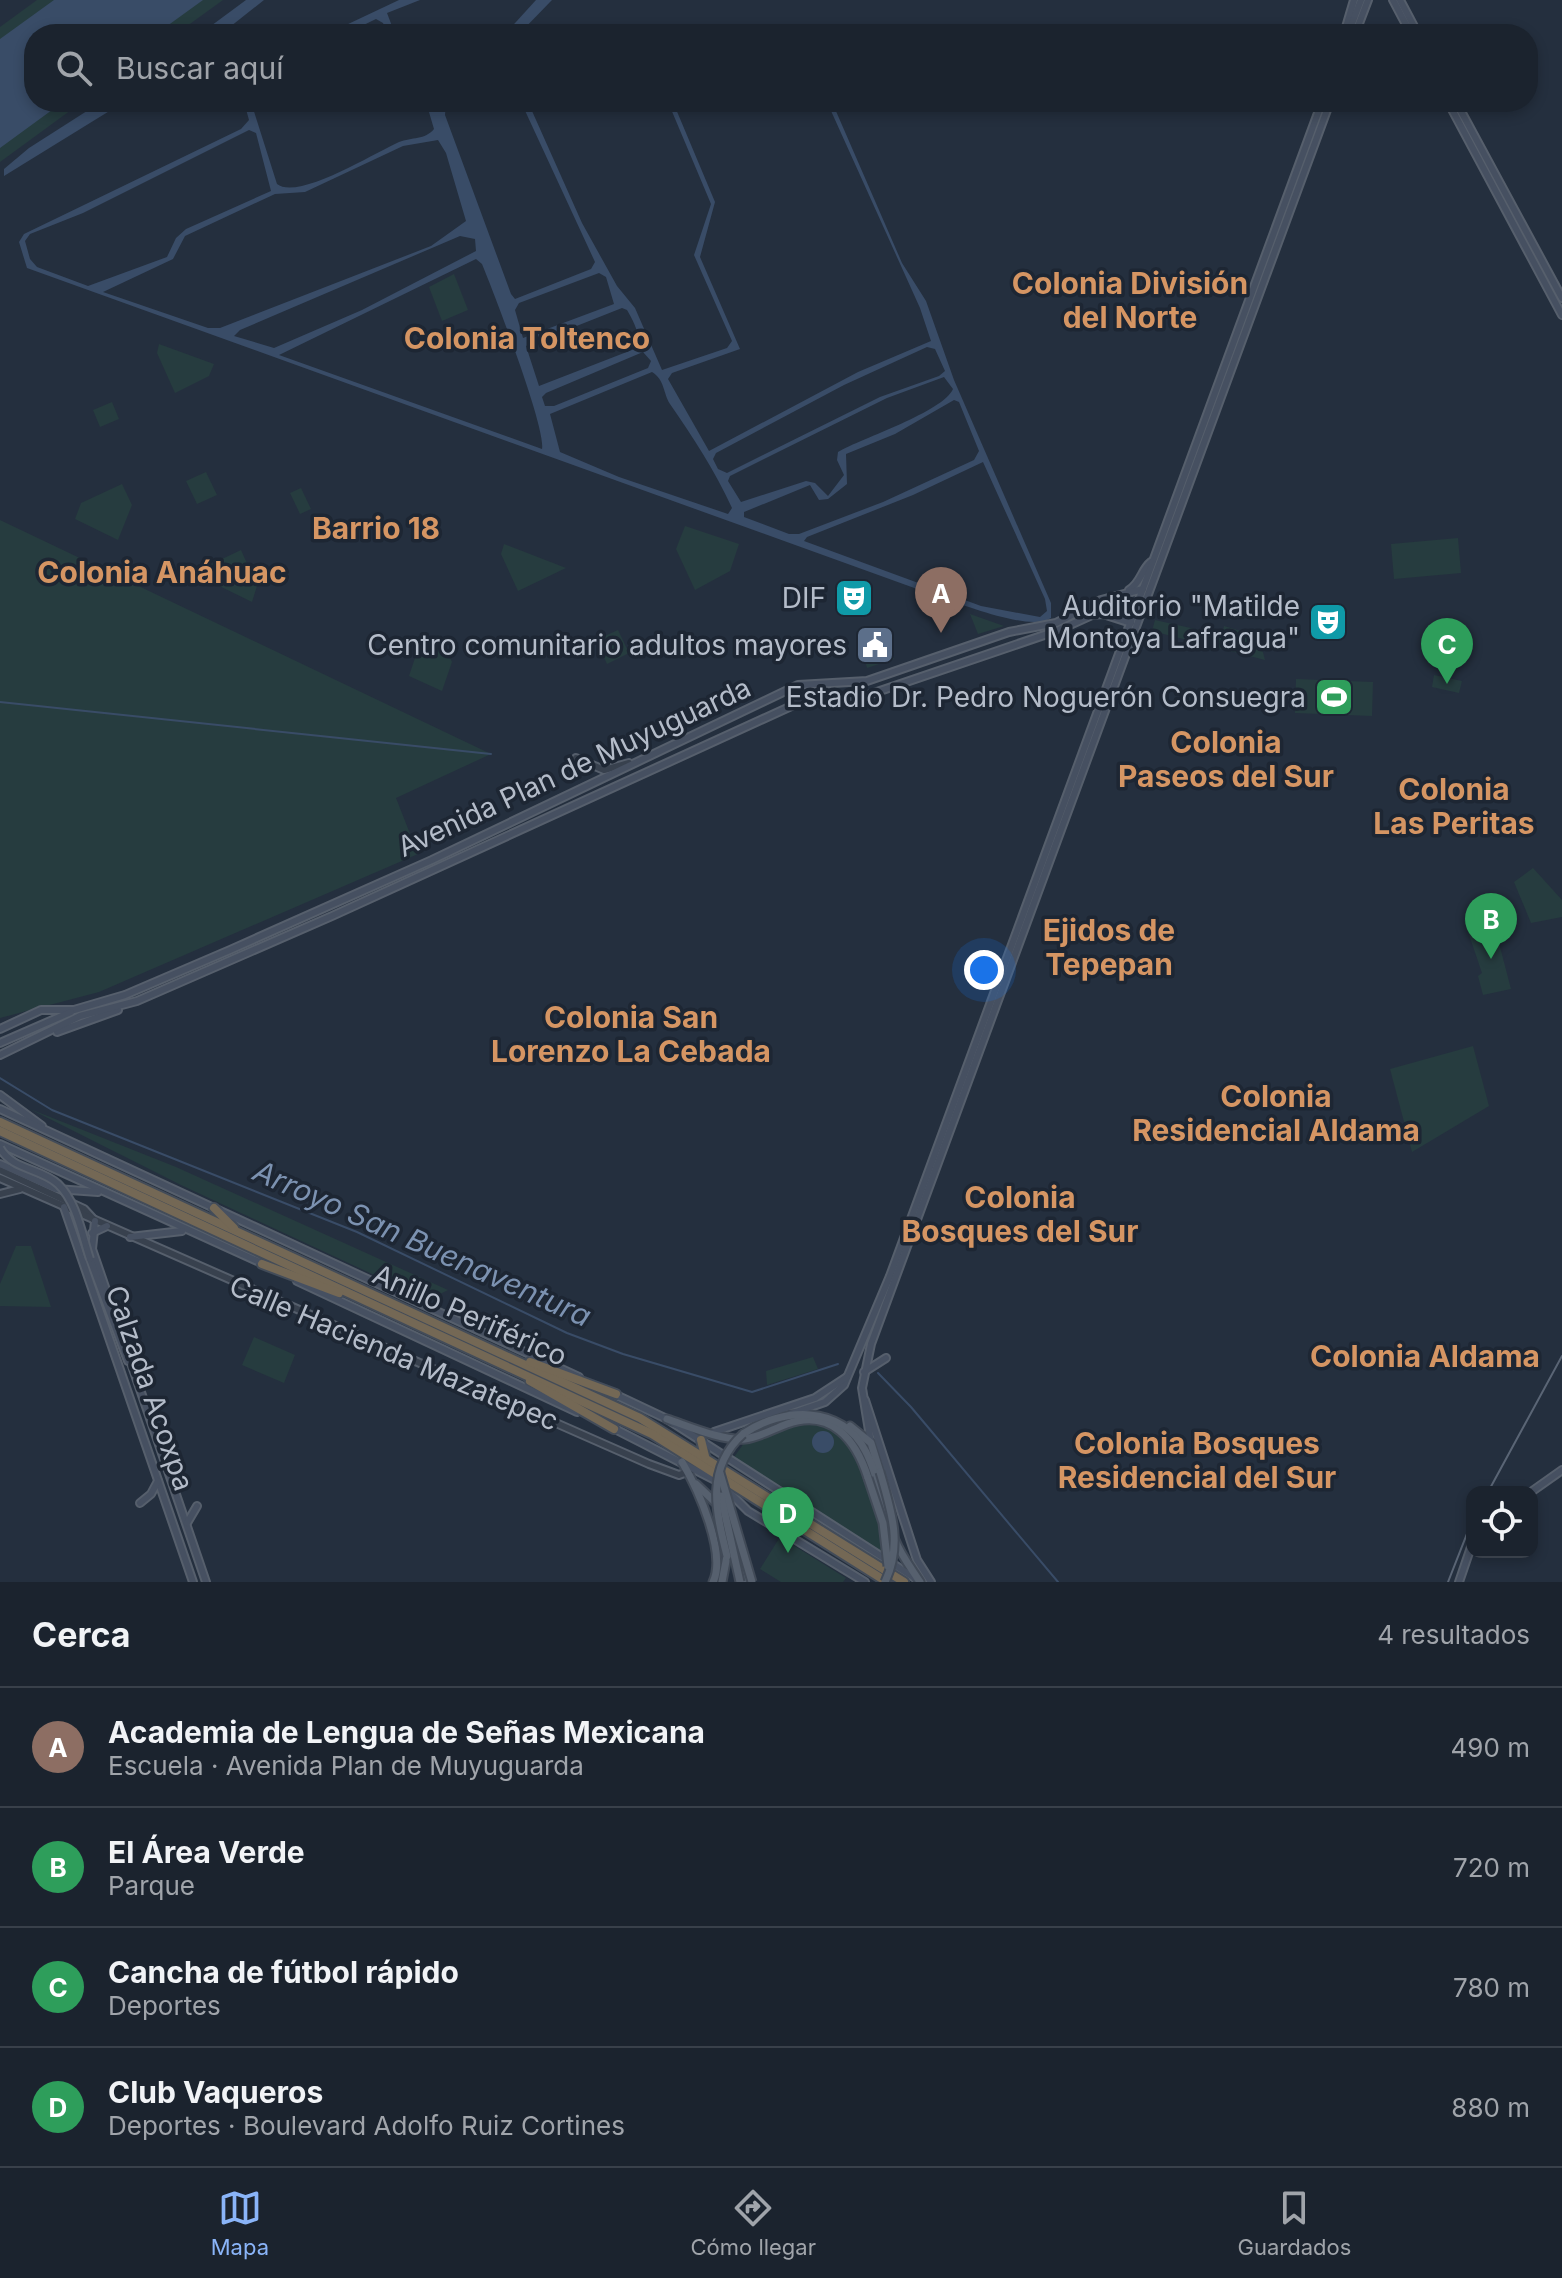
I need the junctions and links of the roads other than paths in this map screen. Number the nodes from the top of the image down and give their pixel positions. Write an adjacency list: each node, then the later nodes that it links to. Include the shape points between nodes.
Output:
1 (1352, 0): 6 (main road)
2 (1361, 0): 7 (main road)
3 (1368, 0): 8 (main road)
4 (1393, 0): 9 (main road)
5 (1400, 0): 10 (main road)
6 (1347, 24)
7 (1350, 24)
8 (1359, 24)
9 (1406, 24)
10 (1413, 24)
11 (1323, 112): 17 (main road)
12 (1324, 112): 18 (main road)
13 (1453, 112): 16 (main road)
14 (1461, 112): 15 (main road)
15 (1562, 298)
16 (1562, 315)
17 (1174, 501): 18 (main road); 19 (main road)
18 (1182, 506): 20 (main road)
19 (1153, 560): 21 (main road); 22 (main road, via 1137,584)
20 (1154, 583): 21 (street); 24 (main road)
21 (1143, 589): 22 (main road, Avenida Plan de Muyuguarda); 23 (main road)
22 (1122, 593): 26 (main road, Avenida Plan de Muyuguarda, via 1056,623 1009,632 867,681 798,685)
23 (1131, 623): 24 (street); 27 (main road, Avenida Plan de Muyuguarda, via 1092,615 871,694 809,698 528,829); 59 (main road)
24 (1138, 627): 58 (main road)
25 (576, 758): 26 (street, via 604,770)
26 (629, 763): 28 (main road, Avenida Plan de Muyuguarda, via 432,860 125,995)
27 (128, 1004): 31 (main road); 31 (main road, via 80,1016)
28 (74, 1010): 29 (main road, via 41,1010); 30 (main road)
29 (0, 1029)
30 (0, 1043)
31 (0, 1057)
32 (0, 1095): 36 (main road)
33 (0, 1107): 36 (main road)
34 (0, 1122): 48 (highway, Anillo Periférico)
35 (0, 1131): 53 (highway, Anillo Periférico)
36 (47, 1131): 43 (main road)
37 (0, 1146): 41 (main road); 57 (main road, bridge, via 8,1159 48,1176 66,1192 121,1350)
38 (2, 1173): 39 (street, Calle Hacienda Mazatepec); 40 (street); 41 (main road, via 25,1175 56,1189); 44 (street, Calle Hacienda Mazatepec, via 84,1209)
39 (23, 1189): 40 (street); 42 (street, Calle Hacienda Mazatepec)
40 (0, 1192)
41 (113, 1197): 46 (main road)
42 (64, 1207): 44 (street, Calle Hacienda Mazatepec); 47 (main road, Calzada Acoxpa)
43 (214, 1208): 48 (highway); 60 (main road)
44 (95, 1221): 45 (street, Calle Hacienda Mazatepec); 49 (main road)
45 (107, 1226): 49 (main road); 50 (street, Calle Hacienda Mazatepec)
46 (185, 1230): 50 (main road); 52 (main road)
47 (73, 1234): 49 (main road, via 83,1228); 51 (main road, Calzada Acoxpa)
48 (240, 1234): 56 (highway, Anillo Periférico)
49 (92, 1237): 51 (main road, via 83,1237); 57 (main road, Calzada Acoxpa)
50 (130, 1237): 77 (street, Calle Hacienda Mazatepec, via 649,1464 679,1475)
51 (77, 1245): 62 (main road, Calzada Acoxpa)
52 (262, 1264): 53 (highway); 68 (main road)
53 (357, 1297): 54 (highway, Anillo Periférico)
54 (485, 1355): 68 (highway); 75 (highway, Anillo Periférico)
55 (886, 1358): 58 (main road)
56 (516, 1360): 60 (highway); 73 (highway, Anillo Periférico, via 640,1418)
57 (132, 1367): 63 (main road, Calzada Acoxpa)
58 (864, 1372): 61 (main road)
59 (849, 1375): 65 (main road, via 825,1402); 69 (main road, via 815,1398)
60 (616, 1394): 64 (main road)
61 (862, 1398): 71 (main road); 97 (main road, via 872,1415 917,1560)
62 (137, 1415): 63 (main road); 67 (main road, Calzada Acoxpa)
63 (149, 1417): 67 (main road); 83 (main road, Calzada Acoxpa)
64 (667, 1419): 69 (main road); 70 (main road)
65 (777, 1419): 66 (main road, via 807,1414); 75 (main road, bridge, via 740,1437)
66 (833, 1419): 71 (main road); 96 (main road, via 866,1452 894,1538)
67 (140, 1424): 78 (main road, Calzada Acoxpa)
68 (614, 1429): 74 (main road)
69 (714, 1432): 87 (main road, bridge, via 745,1439 794,1422 839,1428 853,1441 868,1478 887,1541)
70 (701, 1440): 72 (main road); 73 (highway)
71 (871, 1443): 87 (main road, bridge, via 896,1538)
72 (721, 1456): 73 (highway); 96 (main road)
73 (706, 1457): 95 (highway, Anillo Periférico)
74 (682, 1462): 77 (main road)
75 (717, 1470): 77 (highway); 79 (highway); 87 (highway, Anillo Periférico); 91 (main road, bridge, via 716,1506 727,1556)
76 (1562, 1470): 80 (main road)
77 (694, 1471): 79 (main road); 90 (main road, via 718,1555); 92 (main road, via 724,1514)
78 (158, 1481): 81 (main road); 85 (main road, Calzada Acoxpa)
79 (720, 1482): 92 (main road, bridge, via 723,1514); 93 (main road, bridge); 94 (main road, via 748,1511)
80 (1538, 1487)
81 (140, 1503)
82 (197, 1506): 83 (main road)
83 (187, 1523): 84 (main road, Calzada Acoxpa)
84 (191, 1538): 85 (main road); 89 (main road, Calzada Acoxpa)
85 (180, 1542): 88 (main road, Calzada Acoxpa)
86 (1467, 1558): 98 (main road)
87 (886, 1580)
88 (193, 1582)
89 (206, 1582)
90 (713, 1582)
91 (722, 1582)
92 (743, 1582)
93 (752, 1582)
94 (865, 1582)
95 (904, 1582)
96 (920, 1582)
97 (931, 1582)
98 (1459, 1582)

